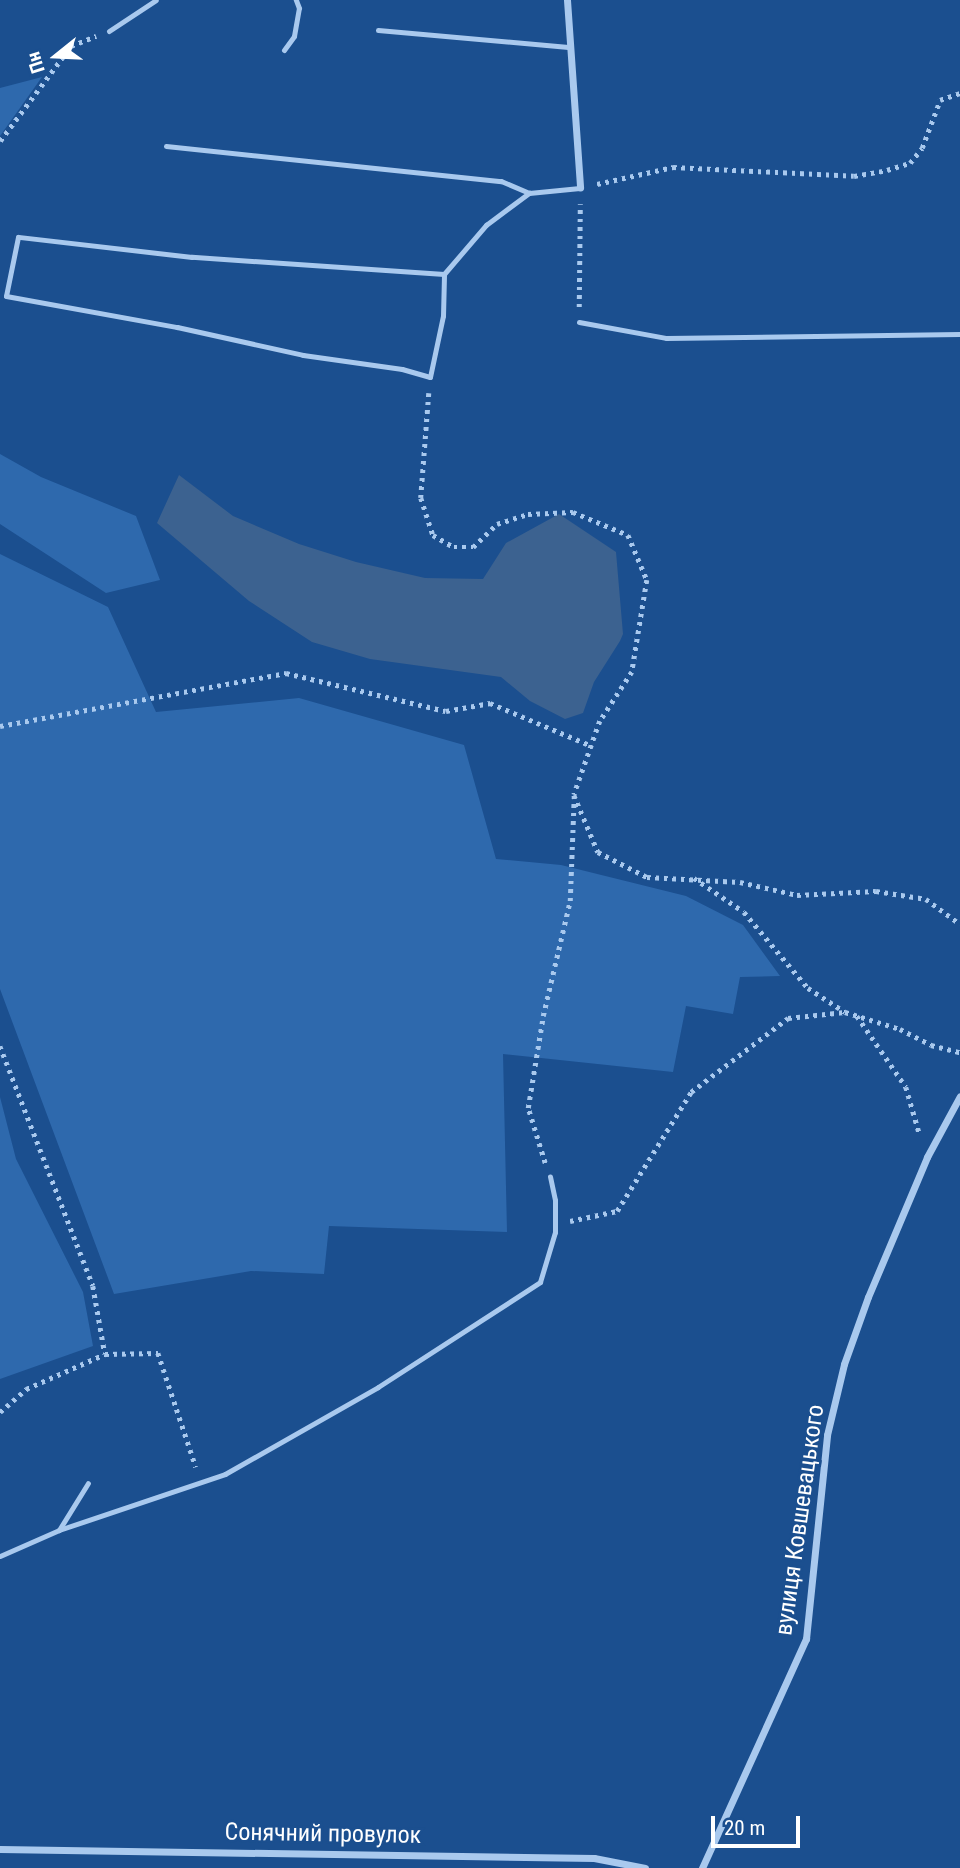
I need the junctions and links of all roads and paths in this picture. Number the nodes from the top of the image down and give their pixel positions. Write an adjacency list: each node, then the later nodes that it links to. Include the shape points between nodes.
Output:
1 (156, 0): 5 (lane)
2 (296, 0): 7 (lane, via 294,36)
3 (567, 0): 6 (street)
4 (378, 30): 6 (lane)
5 (109, 31): 9 (path, via 71,46)
6 (568, 47): 11 (street)
7 (284, 50)
8 (960, 93): 11 (path, via 940,100 922,148 911,163 887,170 854,176 673,167)
9 (0, 141)
10 (166, 146): 12 (lane, via 501,181)
11 (580, 188): 12 (lane); 14 (path)
12 (529, 193): 13 (lane, via 486,225)
13 (444, 274): 16 (lane, via 443,316); 16 (lane, via 192,257 18,237 6,296)
14 (579, 322): 15 (lane, via 666,338)
15 (960, 334)
16 (430, 377): 18 (path, via 421,498 433,535 454,547 473,547 497,524 528,513 573,512 628,535 647,580 632,672 600,721)
17 (0, 726): 18 (path, via 286,673 446,710 490,703)
18 (592, 746): 19 (path)
19 (574, 795): 20 (path, via 598,852 646,877); 28 (path, via 570,901 543,1016 528,1108)
20 (694, 878): 21 (path, via 740,882 797,895 876,891 926,900); 22 (path, via 744,912 808,988)
21 (960, 925)
22 (845, 1012): 23 (path); 29 (path, via 788,1018 691,1092 617,1211 570,1220)
23 (857, 1016): 25 (path); 27 (path, via 906,1087)
24 (0, 1046): 30 (path, via 93,1286)
25 (960, 1052)
26 (960, 1096): 27 (street, вулиця Ковшевацького)
27 (927, 1157): 38 (street, вулиця Ковшевацького, via 844,1364 827,1435 806,1639)
28 (550, 1177): 29 (lane)
29 (555, 1232): 33 (lane, via 540,1282 378,1387)
30 (105, 1354): 31 (path, via 26,1390); 33 (path, via 158,1353)
31 (0, 1412)
32 (88, 1483): 34 (lane)
33 (202, 1483): 34 (lane)
34 (59, 1530): 35 (lane)
35 (0, 1556)
36 (0, 1849): 37 (street, Сонячний провулок, via 594,1858)
37 (645, 1868)
38 (702, 1868)

